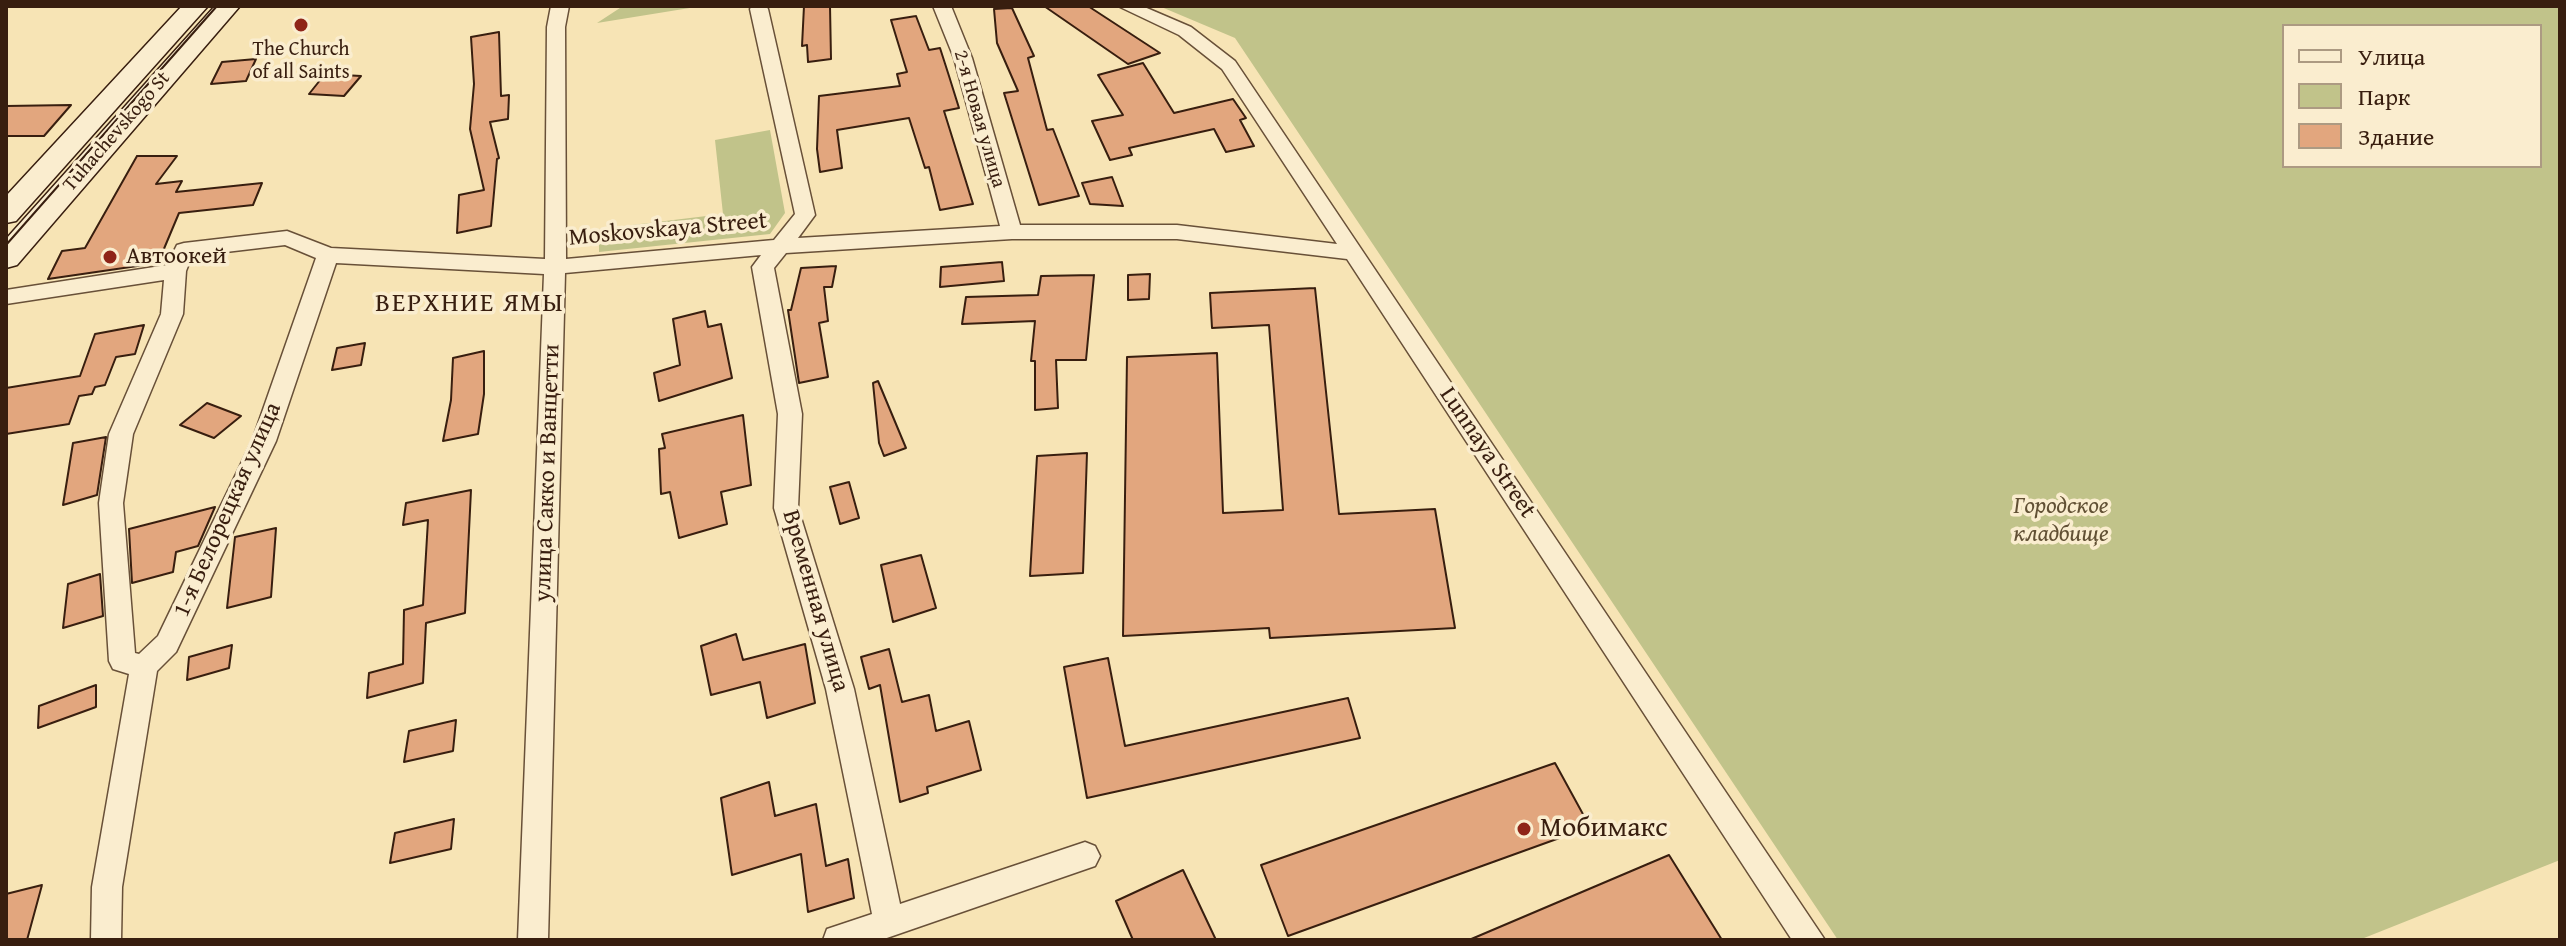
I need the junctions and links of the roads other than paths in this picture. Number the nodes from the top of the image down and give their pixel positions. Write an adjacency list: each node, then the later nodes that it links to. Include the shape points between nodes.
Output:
1 (196, 6): 7 (main road, Tuhachevskogo St)
2 (228, 6): 12 (main road, Tuhachevskogo St)
3 (560, 6): 13 (street, улица Сакко и Ванцетти)
4 (942, 6): 8 (street, 2-я Новая улица, via 963,58)
5 (1127, 6): 10 (street, Lunnaya Street, via 1185,31 1229,65)
6 (759, 9): 9 (street, Временная улица, via 805,215)
7 (6, 214)
8 (1012, 232): 9 (street, Moskovskaya Street); 10 (street, Moskovskaya Street, via 1177,232)
9 (780, 246): 13 (street, Moskovskaya Street); 18 (street, Временная улица, via 763,267 790,414 786,508 840,689)
10 (1353, 253): 22 (street, Lunnaya Street)
11 (328, 255): 13 (street, Moskovskaya Street); 14 (street, Moskovskaya Street, via 287,238 184,250); 16 (street, 1-я Белорецкая улица, via 264,441 167,644)
12 (6, 258)
13 (555, 266): 20 (street, улица Сакко и Ванцетти)
14 (175, 271): 15 (street); 16 (street, via 172,314 121,434 111,503 122,661)
15 (6, 297)
16 (144, 666): 19 (street, via 107,887)
17 (1085, 856): 18 (street)
18 (889, 922): 21 (street)
19 (106, 940)
20 (533, 940)
21 (838, 940)
22 (1810, 940)

